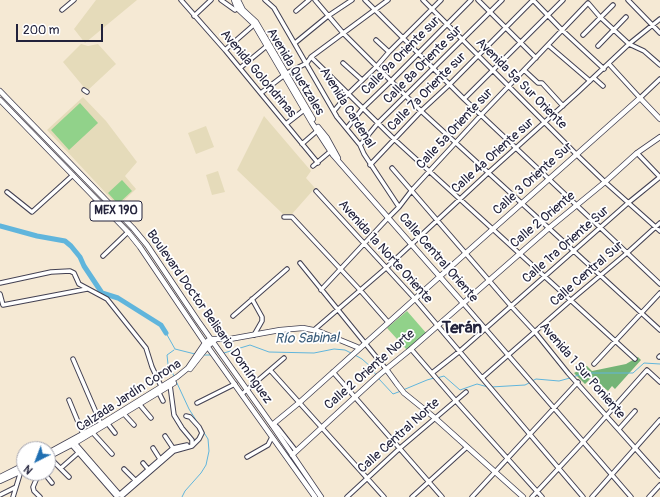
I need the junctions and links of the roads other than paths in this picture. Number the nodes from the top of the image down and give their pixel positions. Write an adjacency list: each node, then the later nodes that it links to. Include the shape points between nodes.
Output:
1 (74, 0): 24 (street)
2 (181, 0): 29 (street, Avenida Golondrinas)
3 (211, 0): 29 (street)
4 (221, 0): 22 (street)
5 (234, 0): 22 (main road)
6 (238, 0): 22 (main road)
7 (265, 0): 46 (street, Avenida Cardenal, via 274,8)
8 (310, 0): 26 (street)
9 (315, 0): 30 (street)
10 (352, 0): 30 (street)
11 (365, 0): 25 (street)
12 (388, 0): 25 (street)
13 (423, 0): 23 (street, Avenida 5a Sur Oriente)
14 (441, 0): 23 (street)
15 (471, 0): 35 (street, Calle 9a Oriente sur)
16 (478, 0): 27 (street)
17 (502, 0): 27 (street, Calle 8a Oriente sur)
18 (533, 0): 28 (street); 37 (street, Calle 7a Oriente sur)
19 (563, 0): 28 (street)
20 (628, 0): 36 (street)
21 (613, 5): 31 (street)
22 (237, 8): 34 (main road, Avenida Quetzales)
23 (432, 9): 35 (street, Avenida 5a Sur Oriente); 43 (street)
24 (62, 10)
25 (374, 10): 40 (street); 43 (street)
26 (296, 11)
27 (489, 12): 37 (street); 44 (street, Calle 8a Oriente sur)
28 (548, 15): 38 (street); 47 (street)
29 (194, 16): 52 (street, Avenida Golondrinas)
30 (328, 16): 40 (street); 46 (street)
31 (600, 17): 38 (street, Calle 5a Oriente sur, via 588,3); 39 (street); 42 (street)
32 (626, 17): 39 (street)
33 (660, 19): 36 (street, Calle 4a Oriente sur)
34 (255, 23): 49 (main road, Avenida Quetzales); 52 (street)
35 (447, 24): 44 (street, Avenida 5a Sur Oriente); 54 (street, Calle 9a Oriente sur)
36 (653, 26): 41 (street); 48 (street, Calle 4a Oriente sur)
37 (505, 28): 47 (street); 55 (street, Calle 7a Oriente sur)
38 (562, 30): 50 (street, Calle 5a Oriente sur); 64 (street)
39 (614, 30): 48 (street); 51 (street)
40 (343, 33): 56 (street); 62 (street)
41 (660, 33)
42 (583, 35)
43 (402, 39): 53 (street); 54 (street)
44 (463, 39): 55 (street, Avenida 5a Sur Oriente); 65 (street, Calle 8a Oriente sur)
45 (376, 40): 53 (street)
46 (295, 43): 58 (street, Avenida Cardenal)
47 (520, 43): 57 (street); 66 (street)
48 (630, 44): 60 (street, Calle 4a Oriente sur); 61 (street, via 644,51)
49 (268, 45): 63 (street); 68 (main road, Avenida Quetzales)
50 (548, 45): 57 (street, Calle 5a Oriente sur); 73 (street)
51 (598, 46)
52 (225, 50): 63 (street, Avenida Golondrinas)
53 (389, 52): 62 (street)
54 (418, 54): 65 (street); 72 (street, Calle 9a Oriente sur)
55 (478, 56): 66 (street, Avenida 5a Sur Oriente); 74 (street, Calle 7a Oriente sur)
56 (311, 57): 58 (street); 79 (street)
57 (536, 58): 67 (street, Calle 5a Oriente sur)
58 (307, 62): 68 (street); 87 (street, Avenida Cardenal)
59 (343, 63): 71 (street)
60 (609, 64): 64 (street, Calle 4a Oriente sur); 81 (street)
61 (660, 65)
62 (376, 67): 71 (street); 72 (street)
63 (240, 68): 78 (street, Avenida Golondrinas)
64 (604, 68): 69 (street, Calle 4a Oriente sur)
65 (433, 70): 74 (street); 80 (street, Calle 8a Oriente sur)
66 (493, 70): 75 (street, Avenida 5a Sur Oriente); 82 (street)
67 (524, 70): 75 (street, Calle 5a Oriente sur); 84 (street, via 542,83)
68 (285, 74): 78 (street); 86 (main road, Avenida Quetzales); 97 (main road, Avenida Quetzales)
69 (594, 78): 73 (street, Calle 4a Oriente sur); 76 (street)
70 (660, 78): 81 (street)
71 (362, 80): 79 (street)
72 (391, 81): 80 (street); 85 (street, Calle 9a Oriente sur)
73 (590, 82): 84 (street, Calle 4a Oriente sur)
74 (449, 85): 82 (street); 88 (street, Calle 7a Oriente sur)
75 (508, 86): 89 (street, Calle 5a Oriente sur); 92 (street, Avenida 5a Sur Oriente)
76 (602, 86)
77 (0, 91): 90 (main road, Boulevard Doctor Belisario Domínguez / MEX 190)
78 (261, 93): 95 (street, Avenida Golondrinas)
79 (348, 94): 85 (street); 87 (street)
80 (406, 96): 88 (street); 94 (street, Calle 8a Oriente sur)
81 (640, 98): 91 (main road); 106 (main road, Calle 3 Oriente Sur)
82 (464, 99): 89 (street)
83 (0, 100): 93 (main road, Boulevard Doctor Belisario Domínguez / MEX 190)
84 (563, 106): 92 (street, Calle 4a Oriente sur)
85 (363, 108): 94 (street); 96 (street, Calle 9a Oriente sur)
86 (304, 110): 95 (street); 97 (main road, Avenida Quetzales)
87 (334, 110): 96 (street, Avenida Cardenal)
88 (421, 111): 99 (street, Calle 7a Oriente sur); 100 (street)
89 (481, 115): 100 (street, Calle 5a Oriente sur); 103 (street)
90 (26, 118): 93 (main road); 174 (main road, Boulevard Doctor Belisario Domínguez / MEX 190, via 133,228)
91 (660, 119)
92 (545, 122): 103 (street, Calle 4a Oriente sur); 106 (street, Avenida 5a Sur Oriente)
93 (22, 123): 113 (main road, Boulevard Doctor Belisario Domínguez / MEX 190)
94 (378, 123): 99 (street); 102 (street, Calle 8a Oriente sur)
95 (286, 124): 101 (street, Avenida Golondrinas)
96 (347, 128): 102 (street, Avenida Cardenal)
97 (318, 130): 101 (street); 104 (main road, Avenida Quetzales)
98 (660, 137): 105 (main road, Calle 2 Oriente)
99 (394, 139): 108 (street, Calle 7a Oriente sur); 111 (street)
100 (455, 143): 111 (street, Calle 5a Oriente sur); 112 (street)
101 (302, 144): 107 (street, Avenida Golondrinas)
102 (360, 145): 108 (street, Avenida Cardenal)
103 (516, 148): 112 (street, Calle 4a Oriente sur); 116 (street)
104 (332, 151): 107 (street); 114 (main road, Avenida Quetzales)
105 (637, 153): 115 (street); 117 (main road, Calle 2 Oriente)
106 (577, 154): 116 (main road, Calle 3 Oriente Sur); 117 (street, Avenida 5a Sur Oriente)
107 (318, 163): 109 (street)
108 (370, 165): 125 (street, Avenida Cardenal)
109 (313, 166)
110 (392, 168): 118 (street, Avenida 1 Sur Poniente)
111 (429, 172): 118 (street, Calle 5a Oriente sur); 121 (street)
112 (488, 173): 121 (street, Calle 4a Oriente sur); 123 (street)
113 (73, 175): 120 (street, via 32,212); 135 (main road, Boulevard Doctor Belisario Domínguez / MEX 190)
114 (350, 176): 127 (main road, Calle Central Oriente)
115 (660, 177): 122 (street, Calle 1ra Oriente Sur)
116 (549, 179): 123 (main road, Calle 3 Oriente Sur); 124 (street)
117 (605, 182): 122 (street, Avenida 5a Sur Oriente); 124 (main road, Calle 2 Oriente)
118 (412, 190): 125 (street, Calle 5a Oriente sur); 128 (street, Avenida 1 Sur Poniente)
119 (316, 191): 136 (street, Avenida 1a Norte Oriente)
120 (7, 192)
121 (460, 200): 128 (street, Calle 4a Oriente sur); 133 (street)
122 (628, 203): 130 (street, Avenida 5a Sur Oriente); 132 (street, Calle 1ra Oriente Sur)
123 (521, 204): 131 (street); 133 (main road, Calle 3 Oriente Sur)
124 (577, 206): 131 (main road, Calle 2 Oriente); 132 (street)
125 (400, 207): 127 (street, Calle 5a Oriente sur)
126 (284, 217): 146 (street, via 292,217)
127 (388, 218): 136 (street, Calle 5a Oriente sur); 137 (main road, Calle Central Oriente)
128 (437, 220): 137 (street, Calle 4a Oriente sur); 139 (street, Avenida 1 Sur Poniente)
129 (660, 223): 130 (street, Calle Central Sur)
130 (655, 227): 134 (street, Avenida 5a Sur Oriente); 140 (street, Calle Central Sur)
131 (549, 228): 138 (street); 141 (main road, Calle 2 Oriente)
132 (601, 228): 138 (street, Calle 1ra Oriente Sur); 140 (street)
133 (493, 229): 139 (main road, Calle 3 Oriente Sur); 141 (street)
134 (660, 231)
135 (128, 232): 142 (street); 172 (main road, Boulevard Doctor Belisario Domínguez / MEX 190)
136 (364, 244): 144 (street, Avenida 1a Norte Oriente); 146 (street, Calle 5a Oriente sur)
137 (411, 244): 144 (street, Calle 4a Oriente sur); 147 (main road, Calle Central Oriente)
138 (574, 251): 148 (street); 149 (street, Calle 1ra Oriente Sur)
139 (466, 252): 147 (main road, Calle 3 Oriente Sur); 150 (street, Avenida 1 Sur Poniente)
140 (627, 253): 148 (street, Calle Central Sur); 152 (street)
141 (520, 254): 149 (street); 150 (main road, Calle 2 Oriente)
142 (103, 256)
143 (300, 263): 154 (street)
144 (386, 268): 155 (street, Calle 4a Oriente sur); 159 (street, Avenida 1a Norte Oriente)
145 (287, 269): 158 (street)
146 (341, 270): 154 (street, Calle 5a Oriente sur); 155 (street)
147 (440, 276): 159 (main road, Calle 3 Oriente Sur); 161 (main road, Calle Central Oriente)
148 (600, 276): 160 (street, Calle Central Sur); 164 (street)
149 (544, 277): 160 (street); 162 (street, Calle 1ra Oriente Sur)
150 (489, 280): 161 (main road, Calle 2 Oriente); 162 (street, Avenida 1 Sur Poniente)
151 (0, 284): 153 (street, via 70,271 79,284)
152 (660, 284)
153 (87, 289): 157 (street, via 3,305); 196 (street, via 106,299 146,348)
154 (322, 290): 163 (street)
155 (360, 290): 163 (street, Calle 4a Oriente sur); 166 (street)
156 (660, 293): 164 (street)
157 (0, 294)
158 (252, 299): 165 (street); 173 (street, via 262,317)
159 (415, 299): 166 (main road, Calle 3 Oriente Sur); 167 (street, Avenida 1a Norte Oriente)
160 (571, 300): 171 (street, Calle Central Sur); 176 (street)
161 (463, 303): 167 (main road, Calle 2 Oriente Norte); 168 (street, Calle Central Oriente)
162 (511, 306): 168 (street, Calle 1ra Oriente Sur); 171 (street, Avenida 1 Sur Poniente)
163 (338, 310): 169 (street, Calle 4a Oriente sur); 175 (street)
164 (641, 313): 170 (street); 176 (street)
165 (233, 316)
166 (388, 322): 175 (main road, Calle 3 Oriente Sur)
167 (438, 326): 179 (main road, Calle 2 Oriente Norte); 181 (street, Avenida 1a Norte Oriente)
168 (485, 329): 181 (street, Calle 1ra Oriente Sur); 182 (street, Calle Central Oriente)
169 (314, 330): 173 (main road, via 292,328); 178 (main road)
170 (660, 330)
171 (535, 332): 182 (street, Calle Central Sur); 192 (street, Avenida 1 Sur Poniente)
172 (199, 333): 177 (main road, Boulevard Doctor Belisario Domínguez / MEX 190); 180 (main road)
173 (253, 336): 174 (main road)
174 (214, 341): 177 (main road, Calzada Jardín Corona); 197 (main road, Boulevard Doctor Belisario Domínguez / MEX 190)
175 (365, 342): 178 (main road, Calle 3 Oriente Sur); 187 (street)
176 (616, 342): 185 (street); 186 (street)
177 (208, 346): 180 (main road, Calzada Jardín Corona); 195 (main road, Boulevard Doctor Belisario Domínguez / MEX 190)
178 (357, 348): 189 (main road, Calle 3 Oriente Sur)
179 (411, 349): 187 (main road, Calle 2 Oriente Norte); 190 (street)
180 (201, 351): 194 (main road, Calzada Jardín Corona, via 190,371)
181 (460, 351): 190 (street, Calle 1ra Oriente Sur); 191 (street, Avenida 1a Norte Oriente)
182 (508, 356): 191 (street); 208 (street, Calle Central Oriente)
183 (73, 358): 217 (street)
184 (284, 358): 188 (street)
185 (635, 359)
186 (594, 364)
187 (386, 369): 201 (main road, Calle 2 Oriente Norte); 214 (main road, via 404,393)
188 (270, 370): 197 (street); 205 (street)
189 (333, 372): 201 (street); 205 (main road, Calle 3 Oriente Sur)
190 (433, 374): 203 (street)
191 (483, 380): 226 (street, Avenida 1a Norte Oriente)
192 (576, 381): 208 (street); 211 (street, Avenida 1 Sur Poniente)
193 (660, 382): 211 (street, via 647,370)
194 (172, 383): 196 (main road, Calzada Jardín Corona); 199 (main road, Calzada Jardín Corona); 231 (street, via 174,415 192,440)
195 (235, 384): 200 (main road, Boulevard Doctor Belisario Domínguez / MEX 190); 206 (street)
196 (161, 386): 217 (main road, Calzada Jardín Corona)
197 (247, 390): 200 (street); 220 (main road, Boulevard Doctor Belisario Domínguez / MEX 190)
198 (466, 392): 203 (street, Calle Central Norte)
199 (158, 393): 204 (street); 207 (main road, Calzada Jardín Corona)
200 (242, 394): 216 (main road, Boulevard Doctor Belisario Domínguez / MEX 190)
201 (355, 398): 221 (main road, Calle 2 Oriente Norte); 235 (street)
202 (69, 400): 225 (street)
203 (455, 400): 214 (street, Calle Central Norte); 244 (street)
204 (163, 401)
205 (300, 402): 220 (main road, Calle 3 Oriente Sur); 221 (street)
206 (197, 403)
207 (140, 405): 210 (main road, Calzada Jardín Corona); 213 (street)
208 (554, 409): 226 (street); 229 (street, Calle Central Oriente)
209 (635, 411): 222 (street)
210 (124, 414): 218 (main road, Calzada Jardín Corona); 219 (street)
211 (606, 415): 222 (street, Avenida 1 Sur Poniente); 229 (street)
212 (186, 416): 231 (street, via 199,426 202,433)
213 (151, 418)
214 (435, 418): 232 (main road); 235 (street, Calle Central Norte)
215 (660, 420): 236 (street)
216 (262, 421): 220 (main road); 228 (main road, Boulevard Doctor Belisario Domínguez / MEX 190)
217 (101, 424): 225 (main road, Calzada Jardín Corona)
218 (108, 424): 223 (main road, Calzada Jardín Corona); 224 (street)
219 (134, 425)
220 (272, 425): 228 (main road); 239 (main road, Boulevard Doctor Belisario Domínguez / MEX 190)
221 (322, 427): 239 (main road, Calle 2 Oriente Norte); 259 (street)
222 (619, 429): 236 (street, Avenida 1 Sur Poniente)
223 (93, 433): 230 (main road, Calzada Jardín Corona); 240 (street)
224 (115, 433)
225 (83, 434): 230 (main road, Calzada Jardín Corona)
226 (530, 435): 244 (street); 251 (street, Avenida 1a Norte Oriente)
227 (165, 436): 234 (street)
228 (272, 436): 242 (street, via 268,445); 273 (main road, Boulevard Doctor Belisario Domínguez / MEX 190)
229 (583, 442): 251 (street); 255 (street, Calle Central Oriente)
230 (72, 443): 237 (main road, Calzada Jardín Corona); 238 (street); 266 (street)
231 (192, 445): 234 (street); 241 (street)
232 (467, 447): 252 (main road); 264 (street)
233 (153, 448): 243 (street)
234 (173, 448): 241 (street)
235 (400, 448): 259 (street, Calle Central Norte); 264 (street)
236 (635, 448): 255 (street); 256 (street, Avenida 1 Sur Poniente)
237 (56, 453)
238 (78, 453): 247 (street); 266 (street)
239 (294, 453): 274 (main road, Boulevard Doctor Belisario Domínguez / MEX 190)
240 (112, 454)
241 (168, 455): 243 (street); 254 (street)
242 (248, 457)
243 (160, 459): 250 (street)
244 (507, 459): 252 (street); 268 (street)
245 (56, 463): 247 (street)
246 (143, 463): 250 (street)
247 (61, 468): 258 (street)
248 (16, 469): 257 (main road)
249 (124, 469): 260 (street)
250 (148, 469): 254 (street)
251 (558, 469): 268 (street); 283 (street, Avenida 1a Norte Oriente)
252 (495, 472): 279 (street); 280 (main road)
253 (16, 473): 261 (main road)
254 (143, 475): 260 (street); 270 (street)
255 (611, 475): 284 (street); 285 (street, Calle Central Oriente)
256 (660, 476)
257 (0, 477)
258 (69, 477)
259 (368, 478): 275 (street, Calle Central Norte); 276 (street)
260 (135, 480): 270 (street)
261 (0, 481)
262 (18, 481): 267 (street)
263 (36, 481): 272 (street, via 34,491)
264 (429, 482): 277 (street); 278 (street)
265 (660, 485): 286 (street)
266 (110, 486): 270 (street)
267 (16, 487): 269 (street); 271 (street)
268 (537, 492): 281 (street); 282 (street)
269 (0, 495)
270 (120, 496)
271 (13, 497)
272 (40, 497)
273 (315, 497)
274 (321, 497)
275 (347, 497)
276 (384, 497)
277 (412, 497)
278 (442, 497)
279 (472, 497)
280 (523, 497)
281 (532, 497)
282 (542, 497)
283 (583, 497)
284 (592, 497)
285 (630, 497)
286 (649, 497)

